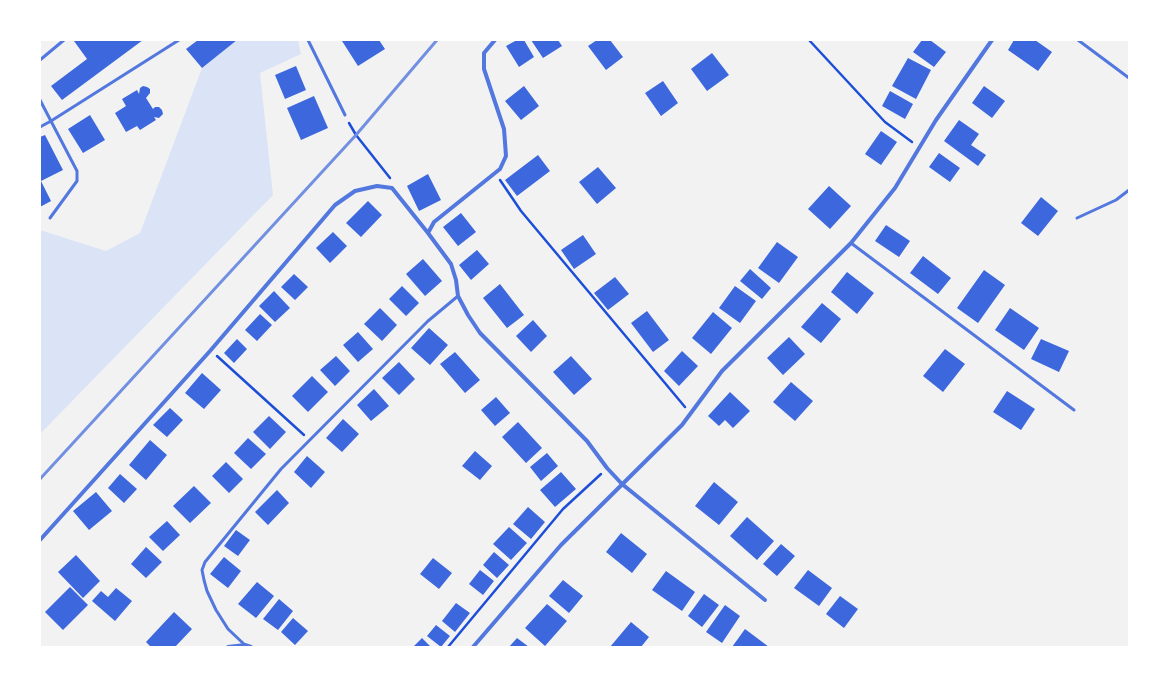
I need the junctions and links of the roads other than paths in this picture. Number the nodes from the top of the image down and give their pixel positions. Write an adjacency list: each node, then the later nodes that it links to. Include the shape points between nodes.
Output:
1 (64, 40): 7 (lane)
2 (179, 40): 11 (lane)
3 (308, 40): 10 (lane)
4 (495, 40): 16 (street, via 484,53 484,69 504,129 506,156 500,169 434,222)
5 (992, 40): 17 (street, via 936,120 895,188)
6 (1078, 40): 8 (lane)
7 (40, 60)
8 (1129, 78)
9 (40, 100): 11 (lane)
10 (345, 115)
11 (51, 121): 12 (lane); 14 (lane, via 77,171 77,181)
12 (40, 127)
13 (1129, 190): 15 (lane, via 1116,200)
14 (50, 218)
15 (1077, 218)
16 (428, 233): 18 (street, via 451,264); 21 (street, via 392,188 377,186 355,191 335,205 210,351)
17 (851, 243): 19 (lane); 20 (street, via 722,371 682,425)
18 (458, 296): 20 (street, via 480,333 587,441); 23 (lane, via 428,320 282,469 205,562 202,570 213,604 228,629)
19 (1074, 410)
20 (622, 484): 22 (street); 26 (street, via 561,545)
21 (40, 540)
22 (765, 600)
23 (246, 645): 24 (street); 25 (street)
24 (228, 647)
25 (251, 647)
26 (473, 647)

